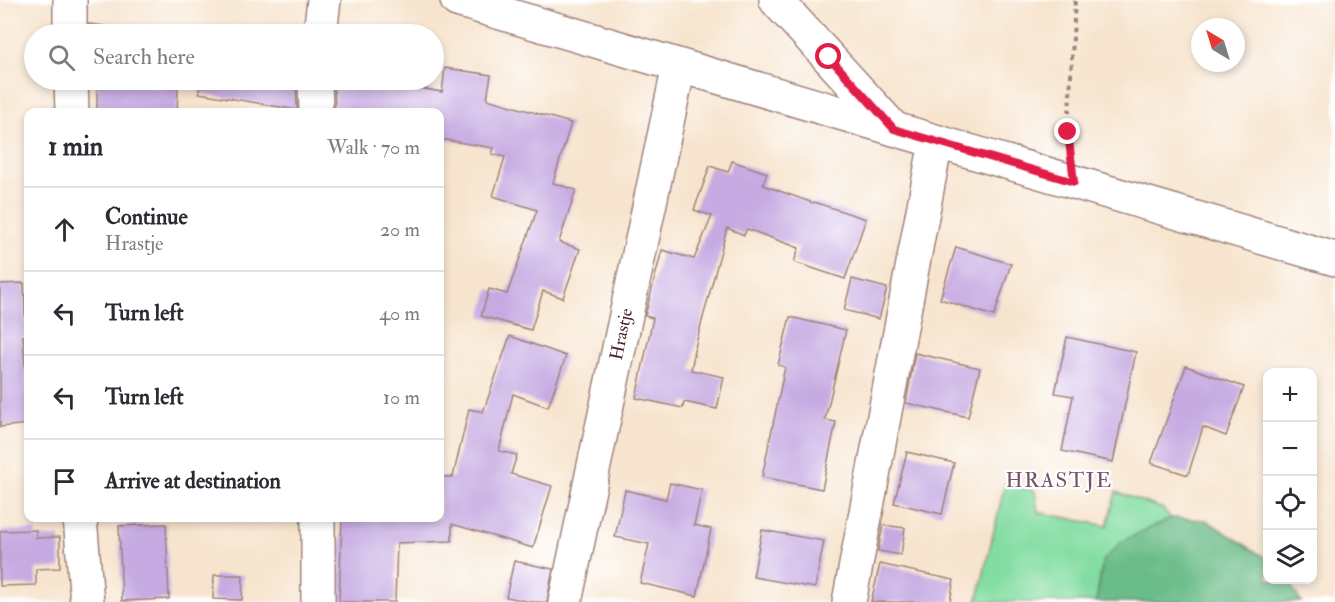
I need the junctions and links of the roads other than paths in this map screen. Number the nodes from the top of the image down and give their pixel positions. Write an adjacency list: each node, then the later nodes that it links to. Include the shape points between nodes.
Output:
1 (70, 0): 6 (street)
2 (324, 0): 7 (street)
3 (457, 0): 5 (street)
4 (776, 0): 13 (street)
5 (501, 7): 8 (street)
6 (70, 24)
7 (321, 24)
8 (679, 66): 13 (street); 20 (street, Hrastje)
9 (71, 90): 11 (street)
10 (315, 90): 12 (street)
11 (72, 108)
12 (316, 108)
13 (894, 129): 14 (street)
14 (936, 142): 15 (street); 21 (street)
15 (1335, 260)
16 (80, 522): 18 (street)
17 (318, 522): 19 (street)
18 (87, 602)
19 (318, 602)
20 (565, 602)
21 (849, 602)

